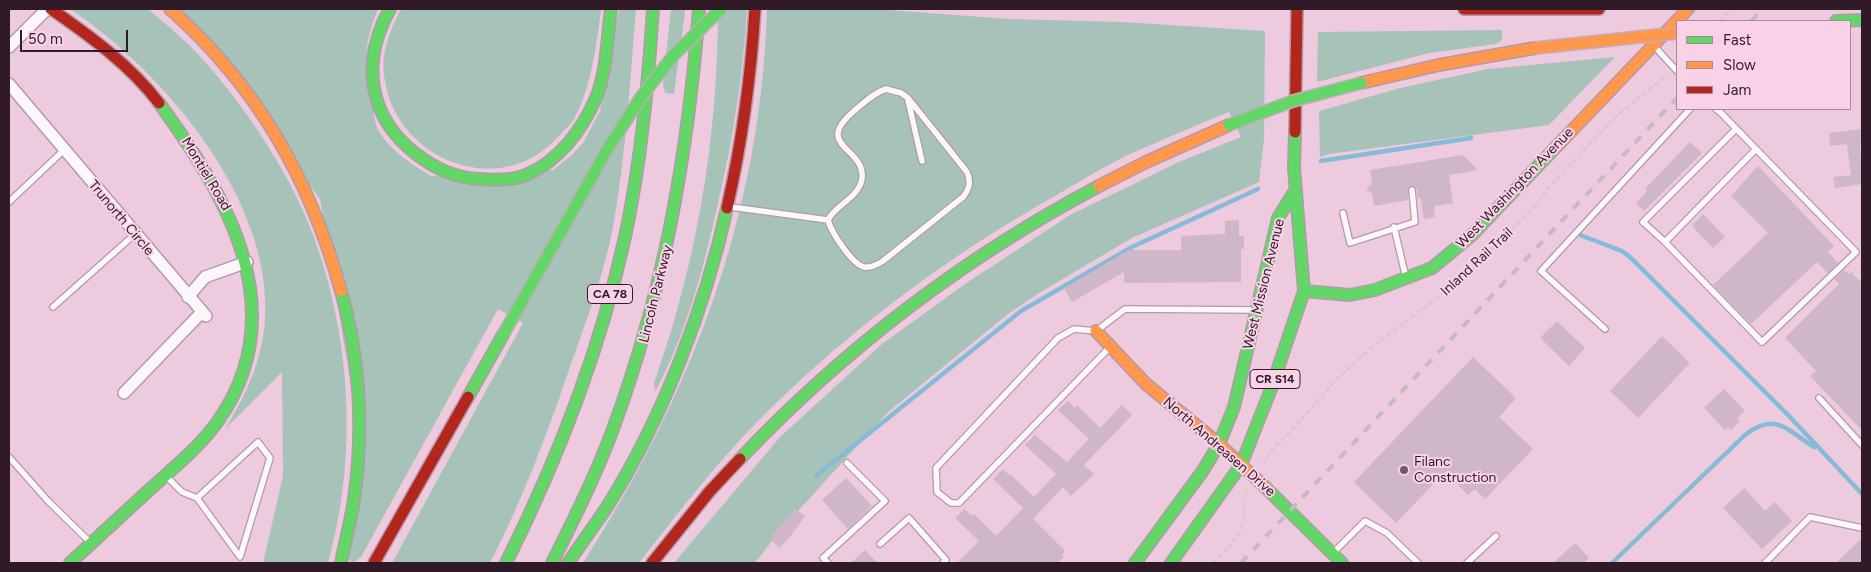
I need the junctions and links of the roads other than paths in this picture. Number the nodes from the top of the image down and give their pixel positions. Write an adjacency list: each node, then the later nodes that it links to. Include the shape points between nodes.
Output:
1 (49, 9): 18 (street); 37 (main road, Montiel Road, via 100,44 148,89 195,152 224,201)
2 (170, 9): 61 (main road, via 208,43 271,125 309,195 342,284 357,372 359,432 353,506)
3 (390, 9): 4 (main road, via 381,23 371,67 380,112 399,138 424,162 458,177 491,180 524,176 553,159 576,136 597,96)
4 (611, 9)
5 (654, 9): 63 (main road, CA 78, via 650,70 636,176 625,238 601,328 571,418)
6 (699, 9): 64 (main road, Lincoln Parkway, via 685,159 664,265 642,351 595,477)
7 (721, 9): 62 (main road, bridge, via 673,56 641,97 607,150)
8 (755, 9): 31 (main road, via 749,82)
9 (1297, 9): 28 (main road, West Mission Avenue / CR S14)
10 (1464, 9): 11 (main road)
11 (1594, 9): 12 (main road)
12 (1599, 9)
13 (1688, 9): 14 (main road, West Washington Avenue)
14 (1678, 20)
15 (1676, 22): 17 (main road, West Washington Avenue)
16 (1676, 33): 66 (main road, bridge, via 1535,48 1361,83 1293,101 1229,124 1130,168 1038,219 901,310 788,408 753,443)
17 (1653, 46): 19 (lane); 38 (main road, West Washington Avenue, via 1472,235 1432,268)
18 (9, 47)
19 (1676, 69)
20 (9, 84): 26 (street, Trunorth Circle)
21 (908, 98): 27 (lane); 33 (lane, via 893,90 877,92 840,123 839,138 860,167 862,177 856,192); 33 (lane, via 967,172 970,180 967,192 882,261 869,267 854,261 831,230)
22 (1689, 110): 43 (lane, via 1541,271)
23 (1717, 110): 24 (lane)
24 (1736, 128): 25 (lane); 36 (lane, via 1643,222)
25 (1756, 149): 36 (lane); 36 (lane, via 1856,252 1762,342)
26 (64, 150): 30 (lane); 35 (street, Trunorth Circle)
27 (922, 161)
28 (1296, 189): 39 (main road, West Mission Avenue / CR S14); 42 (main road, West Mission Avenue / CR S14, via 1278,218)
29 (1412, 190): 34 (lane, via 1415,222)
30 (9, 202)
31 (727, 206): 33 (lane); 65 (main road, via 701,301 669,383 634,460 593,530)
32 (1343, 213): 34 (lane, via 1350,243)
33 (828, 220)
34 (1394, 227): 38 (lane)
35 (134, 234): 40 (street, Trunorth Circle); 41 (lane)
36 (1665, 242)
37 (247, 262): 40 (street, via 205,277); 53 (main road, Montiel Road, via 253,314 244,370 225,410 194,449)
38 (1406, 280): 39 (main road, West Washington Avenue, via 1350,296)
39 (1304, 291): 52 (main road, West Mission Avenue / CR S14, via 1272,389)
40 (188, 297): 46 (street, Trunorth Circle, via 204,314)
41 (53, 307)
42 (1256, 311): 44 (lane, via 1125,309); 48 (main road, West Mission Avenue / CR S14, via 1234,408)
43 (1605, 329)
44 (1096, 331): 45 (main road, North Andreasen Drive); 45 (lane, via 1074,329 1058,338 936,468 937,492 951,503 958,503)
45 (1111, 346): 48 (main road, North Andreasen Drive, via 1146,384)
46 (124, 393)
47 (1819, 398): 49 (lane)
48 (1219, 444): 52 (main road, North Andreasen Drive); 69 (main road, West Mission Avenue / CR S14)
49 (1862, 445)
50 (9, 457): 57 (lane)
51 (847, 464): 67 (lane, via 885,501 823,558)
52 (1242, 465): 59 (main road, North Andreasen Drive); 70 (main road, West Mission Avenue / CR S14)
53 (166, 476): 54 (lane, via 182,492); 57 (main road, Montiel Road)
54 (196, 498): 54 (lane, via 258,442 270,458 240,556)
55 (1862, 528): 74 (lane, via 1810,517)
56 (1496, 536): 73 (lane)
57 (92, 543): 60 (main road, Montiel Road)
58 (880, 544): 68 (lane, via 909,518 946,560)
59 (1333, 554): 71 (main road, North Andreasen Drive); 72 (lane, via 1365,521 1387,533)
60 (70, 563)
61 (341, 563)
62 (374, 563)
63 (506, 563)
64 (552, 563)
65 (568, 563)
66 (652, 563)
67 (828, 563)
68 (943, 563)
69 (1136, 563)
70 (1171, 563)
71 (1342, 563)
72 (1418, 563)
73 (1467, 563)
74 (1765, 563)

